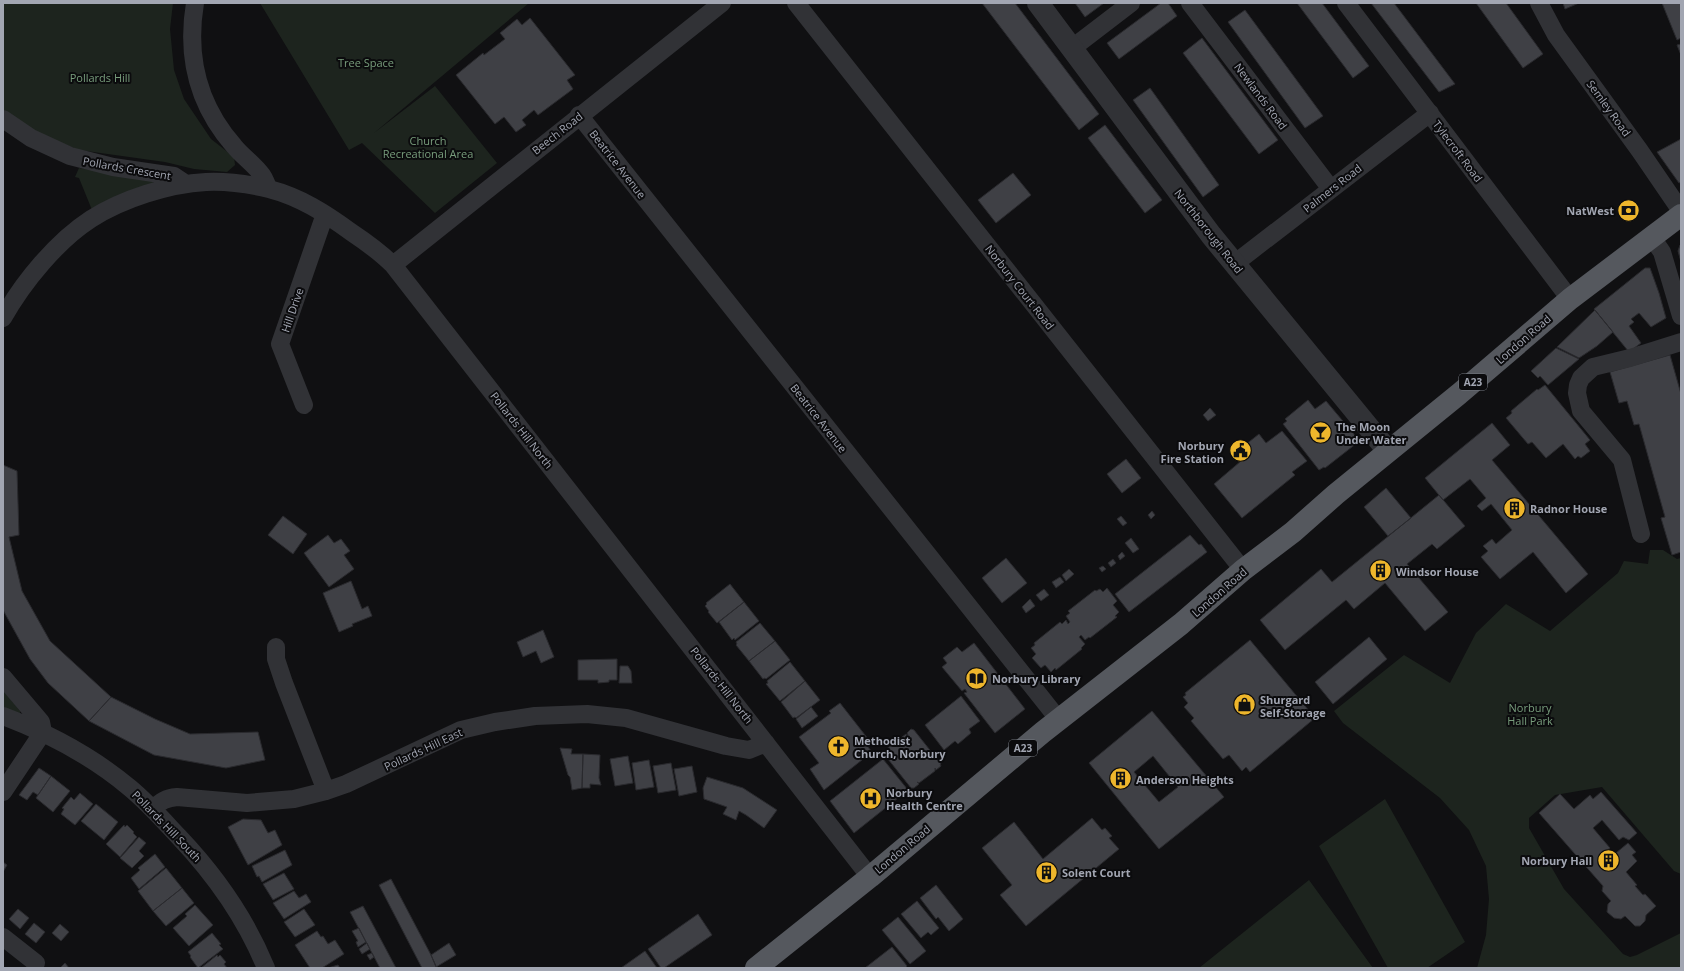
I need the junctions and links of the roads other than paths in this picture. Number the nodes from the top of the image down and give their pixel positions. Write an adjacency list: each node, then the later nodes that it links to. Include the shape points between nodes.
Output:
1 (195, 3): 14 (street, via 192,29 193,58 204,99 217,123 233,145 262,175)
2 (722, 3): 11 (street, Beech Road)
3 (796, 3): 29 (street, Norbury Court Road)
4 (1038, 3): 9 (street, Northborough Road)
5 (1131, 3): 9 (street)
6 (1190, 3): 15 (street, Newlands Road)
7 (1346, 3): 10 (street, Tylecroft Road)
8 (1539, 3): 16 (street, Semley Road, via 1556,35)
9 (1071, 49): 21 (street, Northborough Road)
10 (1430, 113): 15 (street, Palmers Road); 22 (street, Tylecroft Road)
11 (579, 115): 20 (street, Beech Road); 33 (street, Beatrice Avenue)
12 (3, 119): 13 (street, Pollards Crescent, via 31,138 70,156 112,167 174,176)
13 (186, 184): 14 (street, Pollards Hill North, via 239,183); 24 (street, Pollards Hill North, via 135,198 90,220 63,242 43,264)
14 (269, 189): 17 (street, Pollards Hill North, via 295,197)
15 (1331, 189): 21 (street, Palmers Road)
16 (1681, 211)
17 (325, 214): 20 (street, Pollards Hill North); 26 (street, Hill Drive, via 280,344)
18 (1681, 215): 19 (highway, London Road / A23)
19 (1651, 236): 22 (highway, London Road / A23); 23 (street, via 1664,256)
20 (393, 264): 35 (street, Pollards Hill North)
21 (1234, 264): 27 (street, Northborough Road)
22 (1570, 299): 27 (highway, London Road / A23)
23 (1681, 316)
24 (3, 318)
25 (1681, 342): 28 (street, via 1593,367 1578,385 1581,411 1622,460)
26 (304, 405)
27 (1388, 451): 29 (highway, London Road / A23, via 1293,532)
28 (1641, 534)
29 (1243, 570): 33 (highway, London Road / A23, via 1181,624)
30 (276, 647): 36 (street, via 276,659 284,683)
31 (3, 677): 34 (street, via 41,722)
32 (3, 716): 34 (street, Pollards Hill South)
33 (1059, 720): 39 (highway, London Road / A23)
34 (43, 732): 37 (street); 38 (street, Pollards Hill South, via 116,778)
35 (766, 743): 36 (street, Pollards Hill East, via 749,750 626,718 595,714 521,718 456,732 362,777); 39 (street, Pollards Hill North)
36 (326, 791): 38 (street, Pollards Hill East, via 294,799 247,803 177,797 161,801)
37 (3, 792)
38 (153, 808): 42 (street, Pollards Hill South, via 200,859 234,905 250,932)
39 (870, 877): 43 (highway, London Road / A23)
40 (3, 937): 41 (street)
41 (36, 963)
42 (266, 968)
43 (756, 968)

